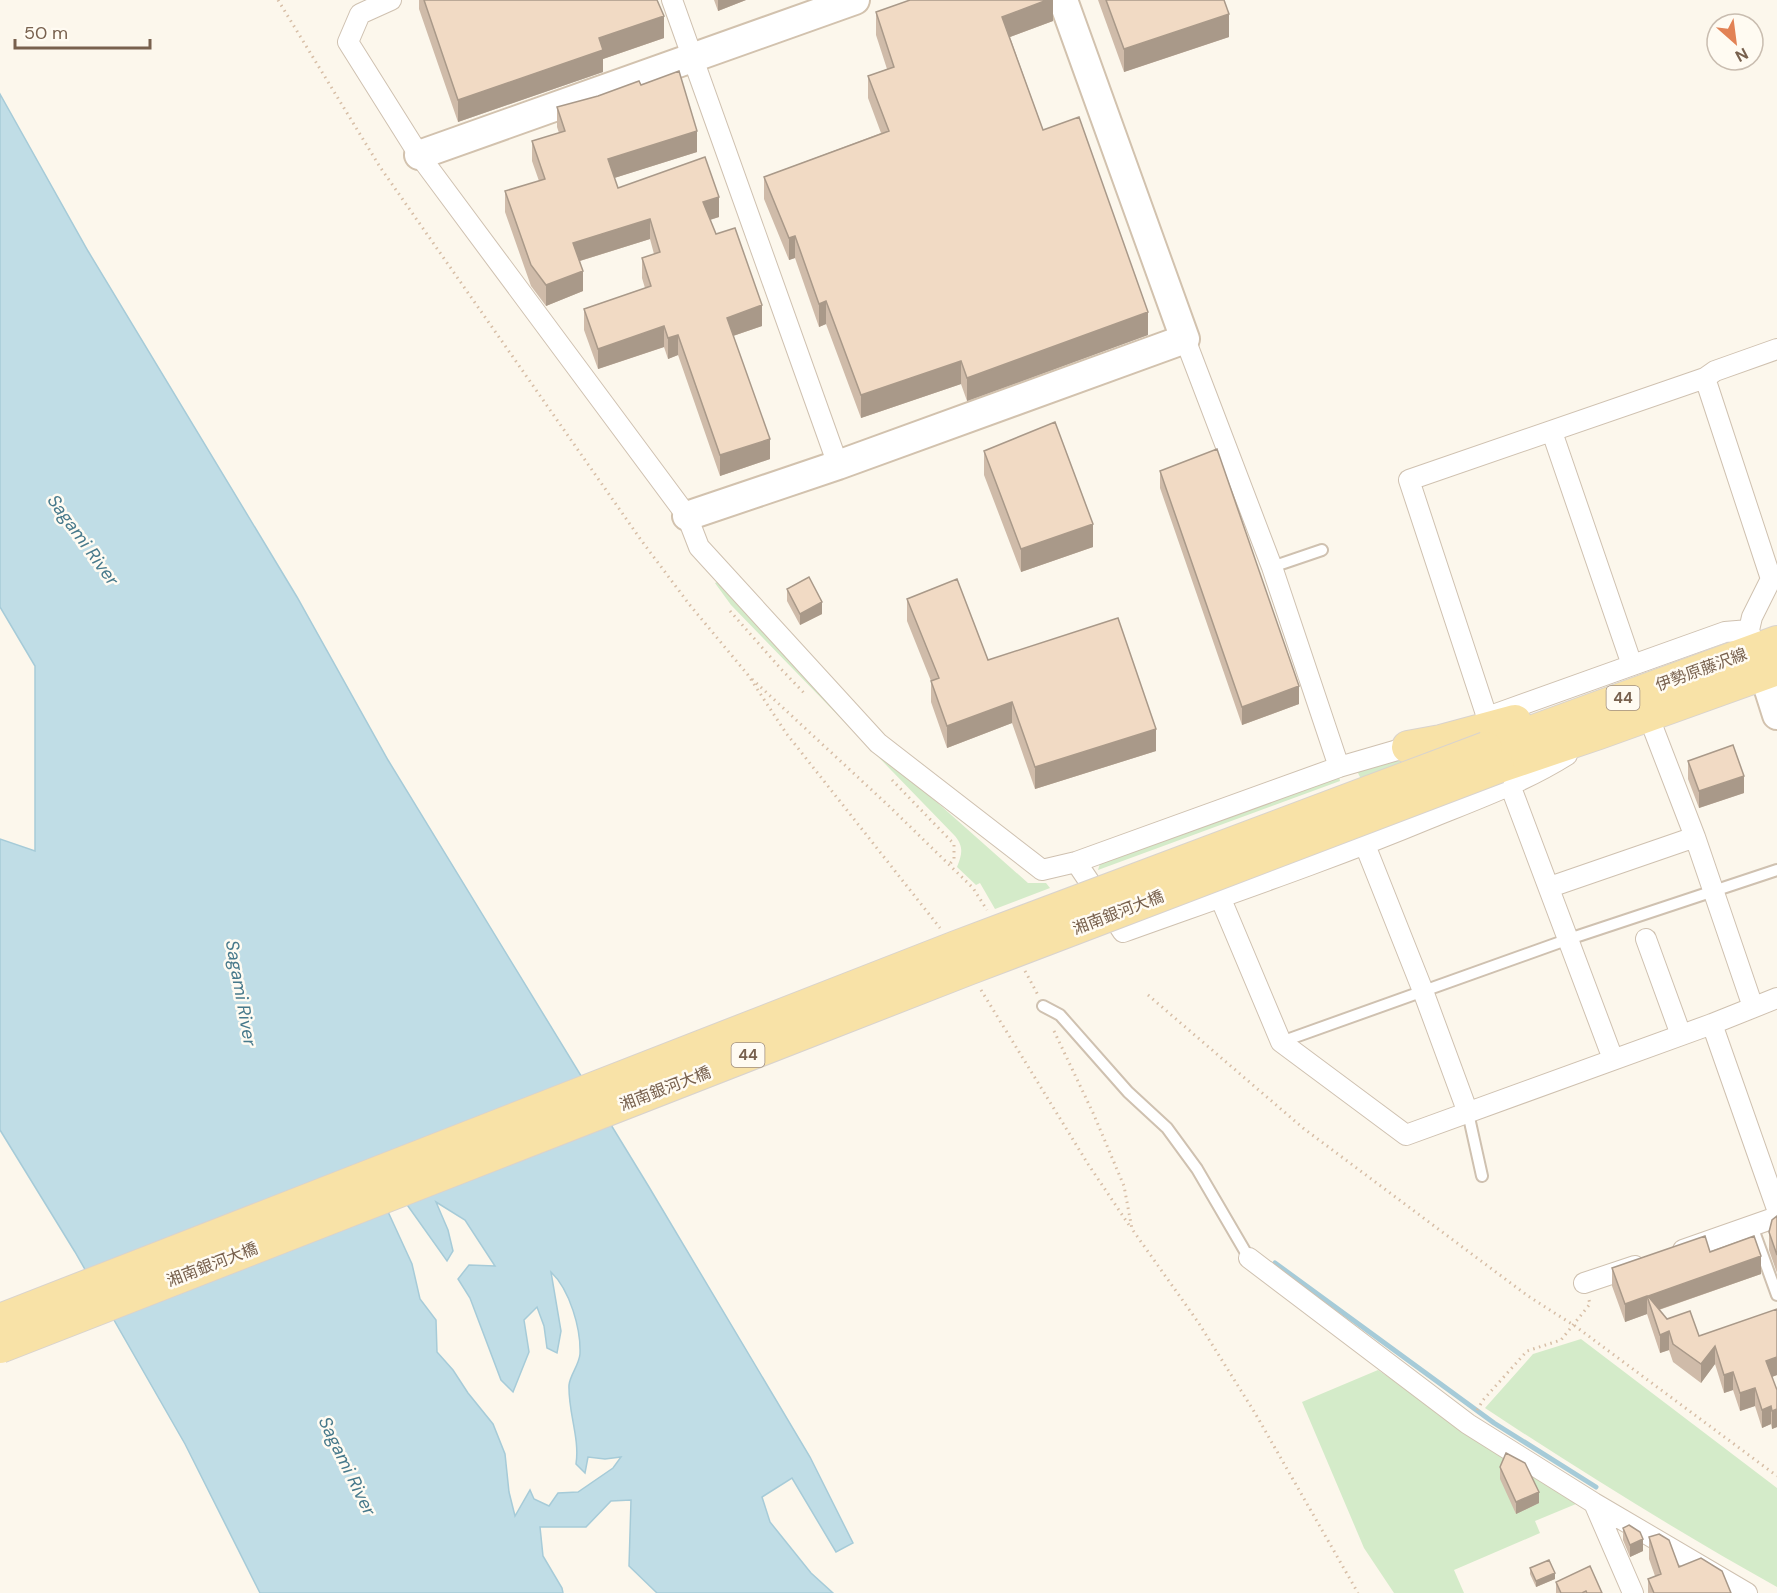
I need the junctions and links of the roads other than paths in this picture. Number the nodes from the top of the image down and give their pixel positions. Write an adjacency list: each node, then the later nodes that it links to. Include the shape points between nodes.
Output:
1 (391, 0): 6 (street, via 360,14 348,42)
2 (672, 0): 5 (street)
3 (855, 0): 5 (street)
4 (1063, 0): 7 (street)
5 (693, 58): 6 (street); 11 (street)
6 (419, 155): 12 (street)
7 (1185, 339): 11 (street); 14 (street)
8 (1777, 349): 9 (street)
9 (1705, 378): 10 (street); 15 (street)
10 (1552, 432): 17 (street); 22 (street, via 1409,480)
11 (838, 465): 12 (street)
12 (687, 516): 26 (street, via 699,547 878,743 1042,870)
13 (1322, 550): 14 (lane)
14 (1272, 567): 23 (street)
15 (1774, 579): 16 (street, via 1752,617)
16 (1765, 653): 17 (street, via 1725,632); 18 (main road, 伊勢原藤沢線 / 44); 19 (street); 20 (main road, 伊勢原藤沢線 / 44)
17 (1632, 665): 22 (street)
18 (1648, 715): 22 (main road, 伊勢原藤沢線 / 44, via 1599,734); 24 (street)
19 (1777, 715)
20 (1557, 721): 21 (main road, via 1540,714); 22 (main road, 伊勢原藤沢線 / 44)
21 (1408, 747): 22 (street); 23 (street)
22 (1496, 754): 25 (street); 28 (street); 49 (main road, 湘南銀河大橋 / 44, bridge, via 956,947); 50 (main road, 湘南銀河大橋 / 44, bridge, via 968,969)
23 (1339, 767): 26 (street)
24 (1695, 837): 28 (street); 29 (street)
25 (1365, 845): 30 (street); 33 (street)
26 (1076, 862): 30 (street, via 1123,932)
27 (1777, 870): 29 (lane)
28 (1550, 887): 31 (street)
29 (1713, 890): 31 (lane); 36 (street)
30 (1220, 897): 39 (street)
31 (1569, 939): 33 (lane); 40 (street)
32 (1646, 939): 38 (street)
33 (1423, 991): 39 (lane); 41 (street)
34 (1777, 998): 36 (street)
35 (1043, 1006): 46 (lane, via 1060,1015 1128,1092 1167,1128 1197,1169)
36 (1753, 1007): 37 (street)
37 (1712, 1024): 38 (street); 43 (street)
38 (1681, 1035): 40 (street)
39 (1281, 1042): 41 (street, via 1406,1136)
40 (1613, 1059): 41 (street)
41 (1468, 1113): 42 (lane)
42 (1482, 1176)
43 (1777, 1209)
44 (1777, 1217): 45 (street)
45 (1752, 1226): 47 (street); 48 (lane)
46 (1249, 1258): 51 (street, via 1468,1424)
47 (1584, 1284)
48 (1777, 1295)
49 (0, 1320)
50 (0, 1347)
51 (1594, 1503): 52 (street); 53 (street)
52 (1632, 1593)
53 (1747, 1593)

